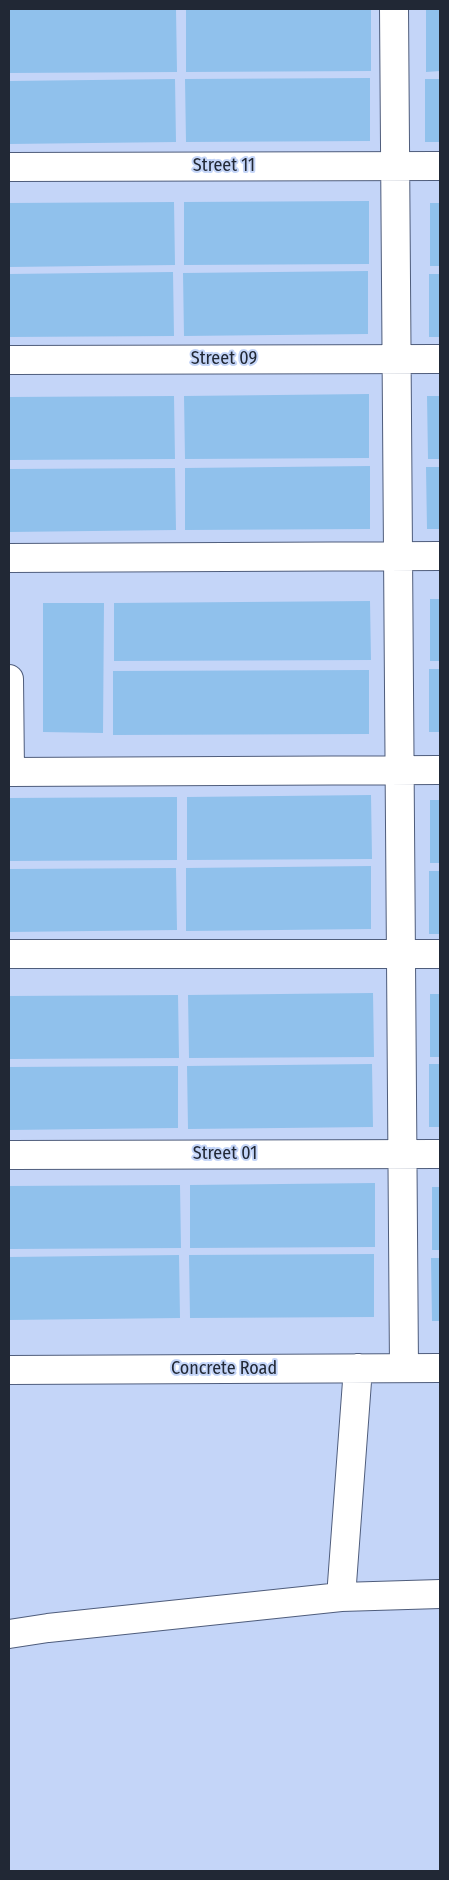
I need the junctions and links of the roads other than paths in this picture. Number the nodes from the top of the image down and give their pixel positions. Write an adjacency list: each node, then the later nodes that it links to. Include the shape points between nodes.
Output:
1 (394, 9): 2 (street)
2 (395, 166): 3 (street, Street 11); 4 (street, Street 11); 5 (street)
3 (440, 166)
4 (9, 167)
5 (397, 359): 6 (street, Street 09); 7 (street, Street 09); 8 (street)
6 (440, 359)
7 (9, 360)
8 (398, 556): 9 (street); 10 (street); 12 (street)
9 (440, 556)
10 (9, 558)
11 (9, 679): 14 (street)
12 (400, 770): 13 (street); 14 (street); 16 (street)
13 (440, 770)
14 (10, 772)
15 (9, 954): 16 (street)
16 (401, 954): 17 (street); 18 (street)
17 (440, 954)
18 (402, 1154): 19 (street, Street 01); 20 (street, Street 01); 22 (street)
19 (440, 1154)
20 (9, 1155)
21 (358, 1368): 22 (street, Concrete Road); 24 (street, Concrete Road); 26 (street)
22 (404, 1368): 23 (street, Concrete Road)
23 (440, 1368)
24 (9, 1370)
25 (440, 1594): 26 (street)
26 (341, 1597): 27 (street)
27 (9, 1634)

